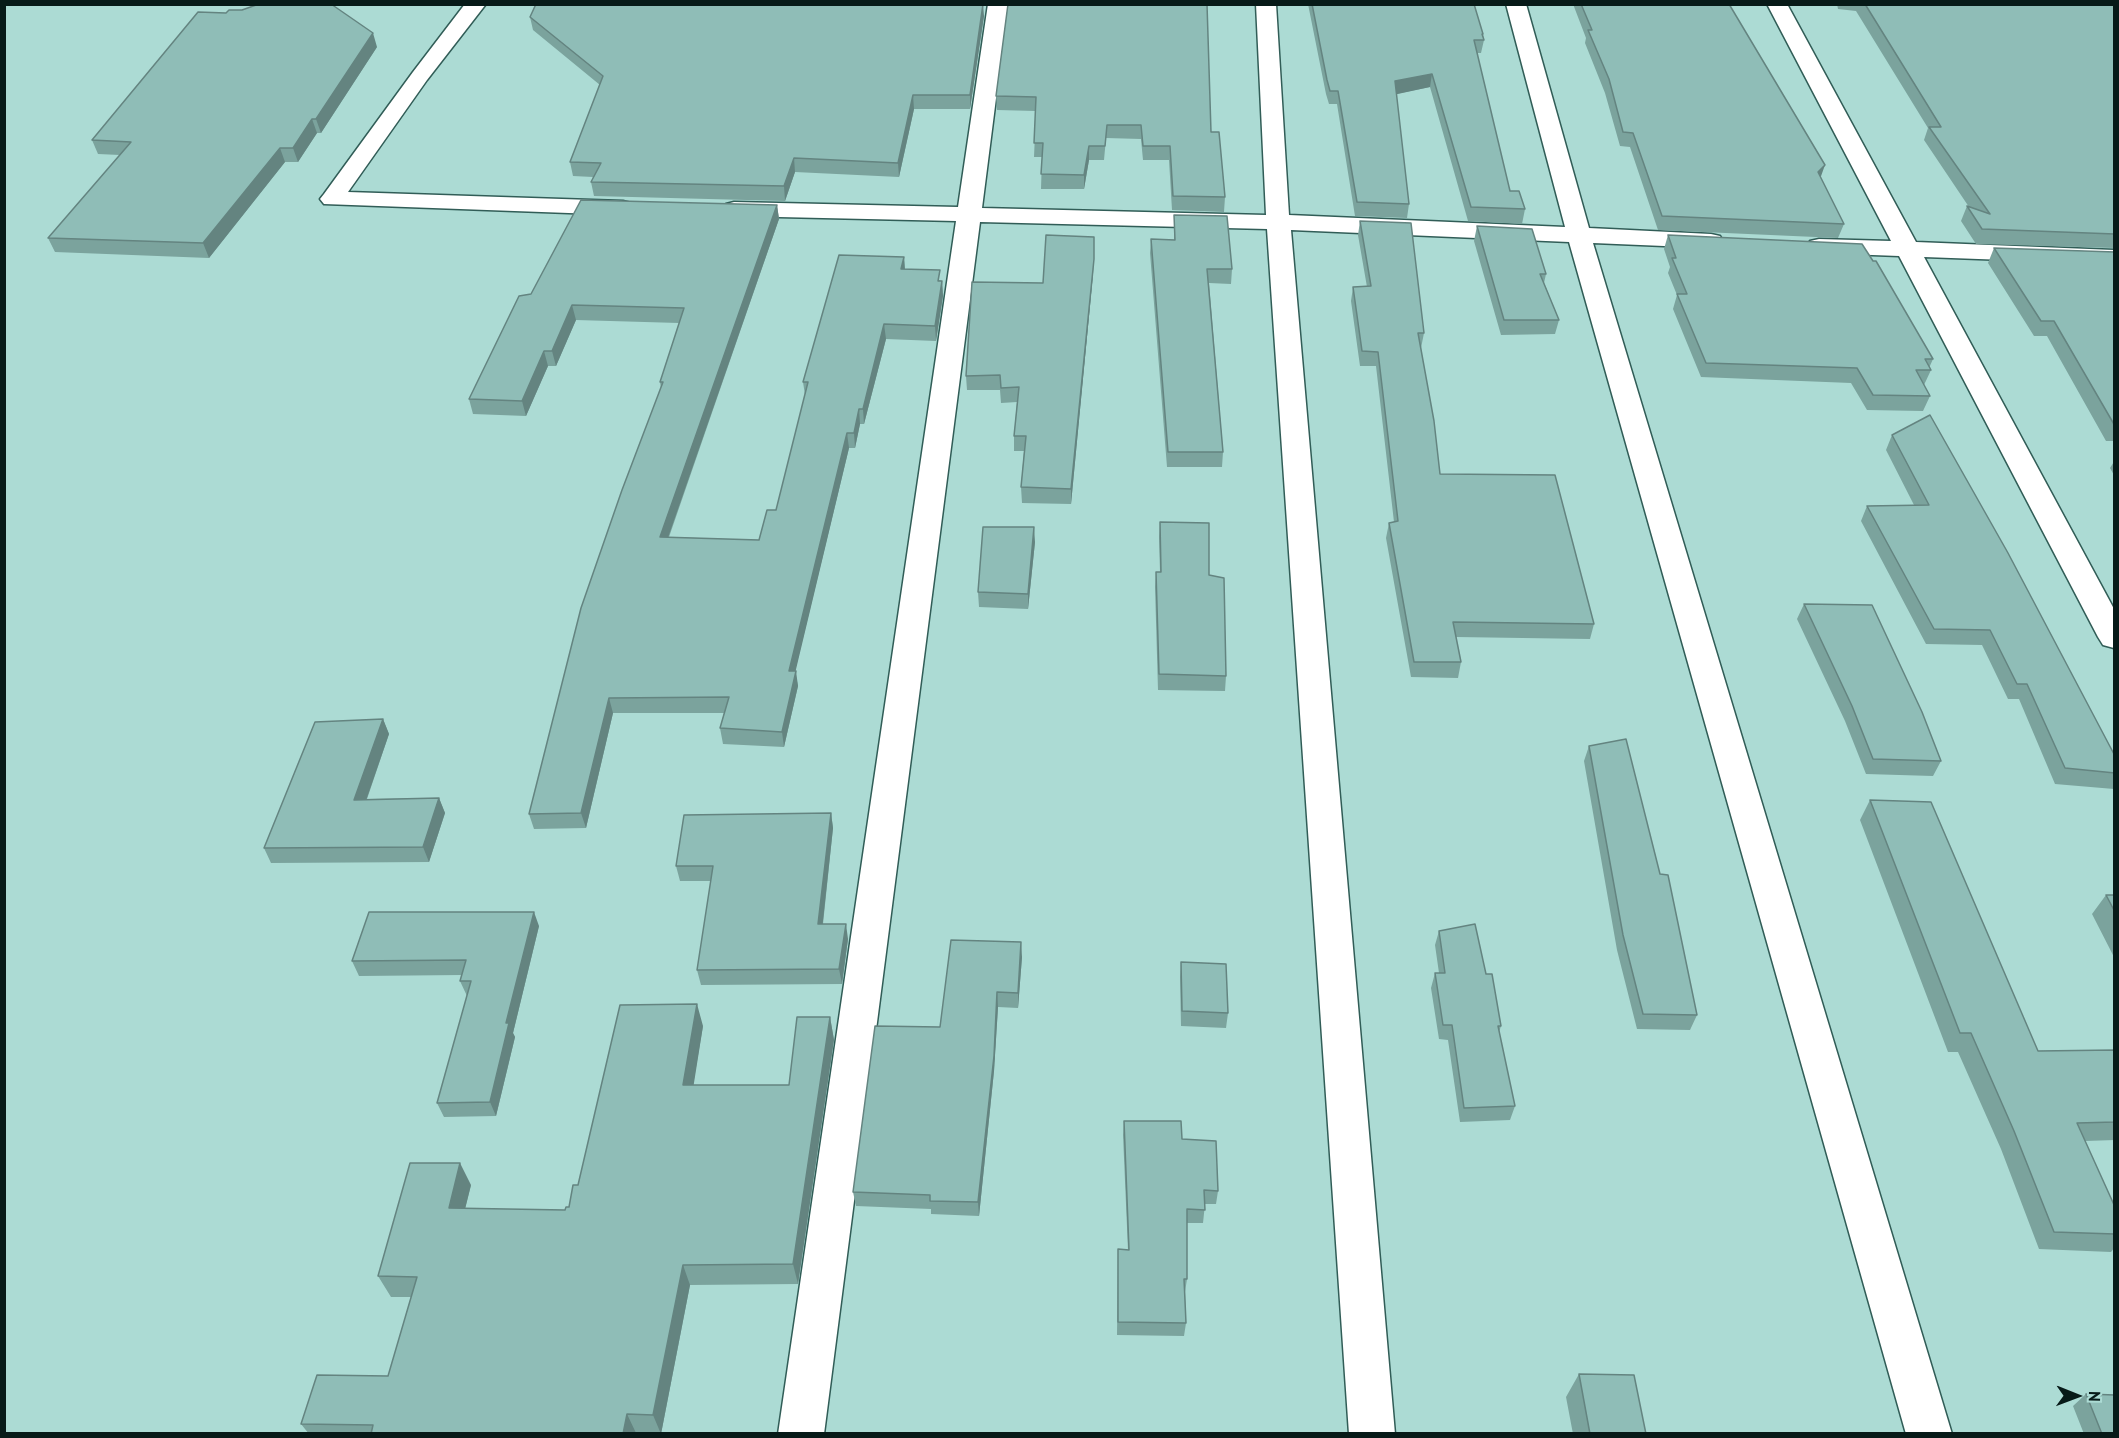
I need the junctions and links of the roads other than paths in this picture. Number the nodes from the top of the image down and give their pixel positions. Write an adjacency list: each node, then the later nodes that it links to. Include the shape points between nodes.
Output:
1 (476, 4): 6 (street, via 332,199)
2 (998, 4): 8 (street)
3 (1266, 4): 9 (street)
4 (1516, 4): 10 (street)
5 (1777, 4): 13 (street)
6 (642, 208)
7 (709, 209): 8 (street)
8 (968, 213): 9 (street); 16 (street)
9 (1278, 222): 10 (street); 17 (street)
10 (1579, 235): 11 (street); 18 (street)
11 (1732, 242)
12 (1802, 246): 13 (street)
13 (1908, 251): 14 (street); 15 (street)
14 (2115, 257)
15 (2115, 637)
16 (801, 1434)
17 (1372, 1434)
18 (1929, 1434)

